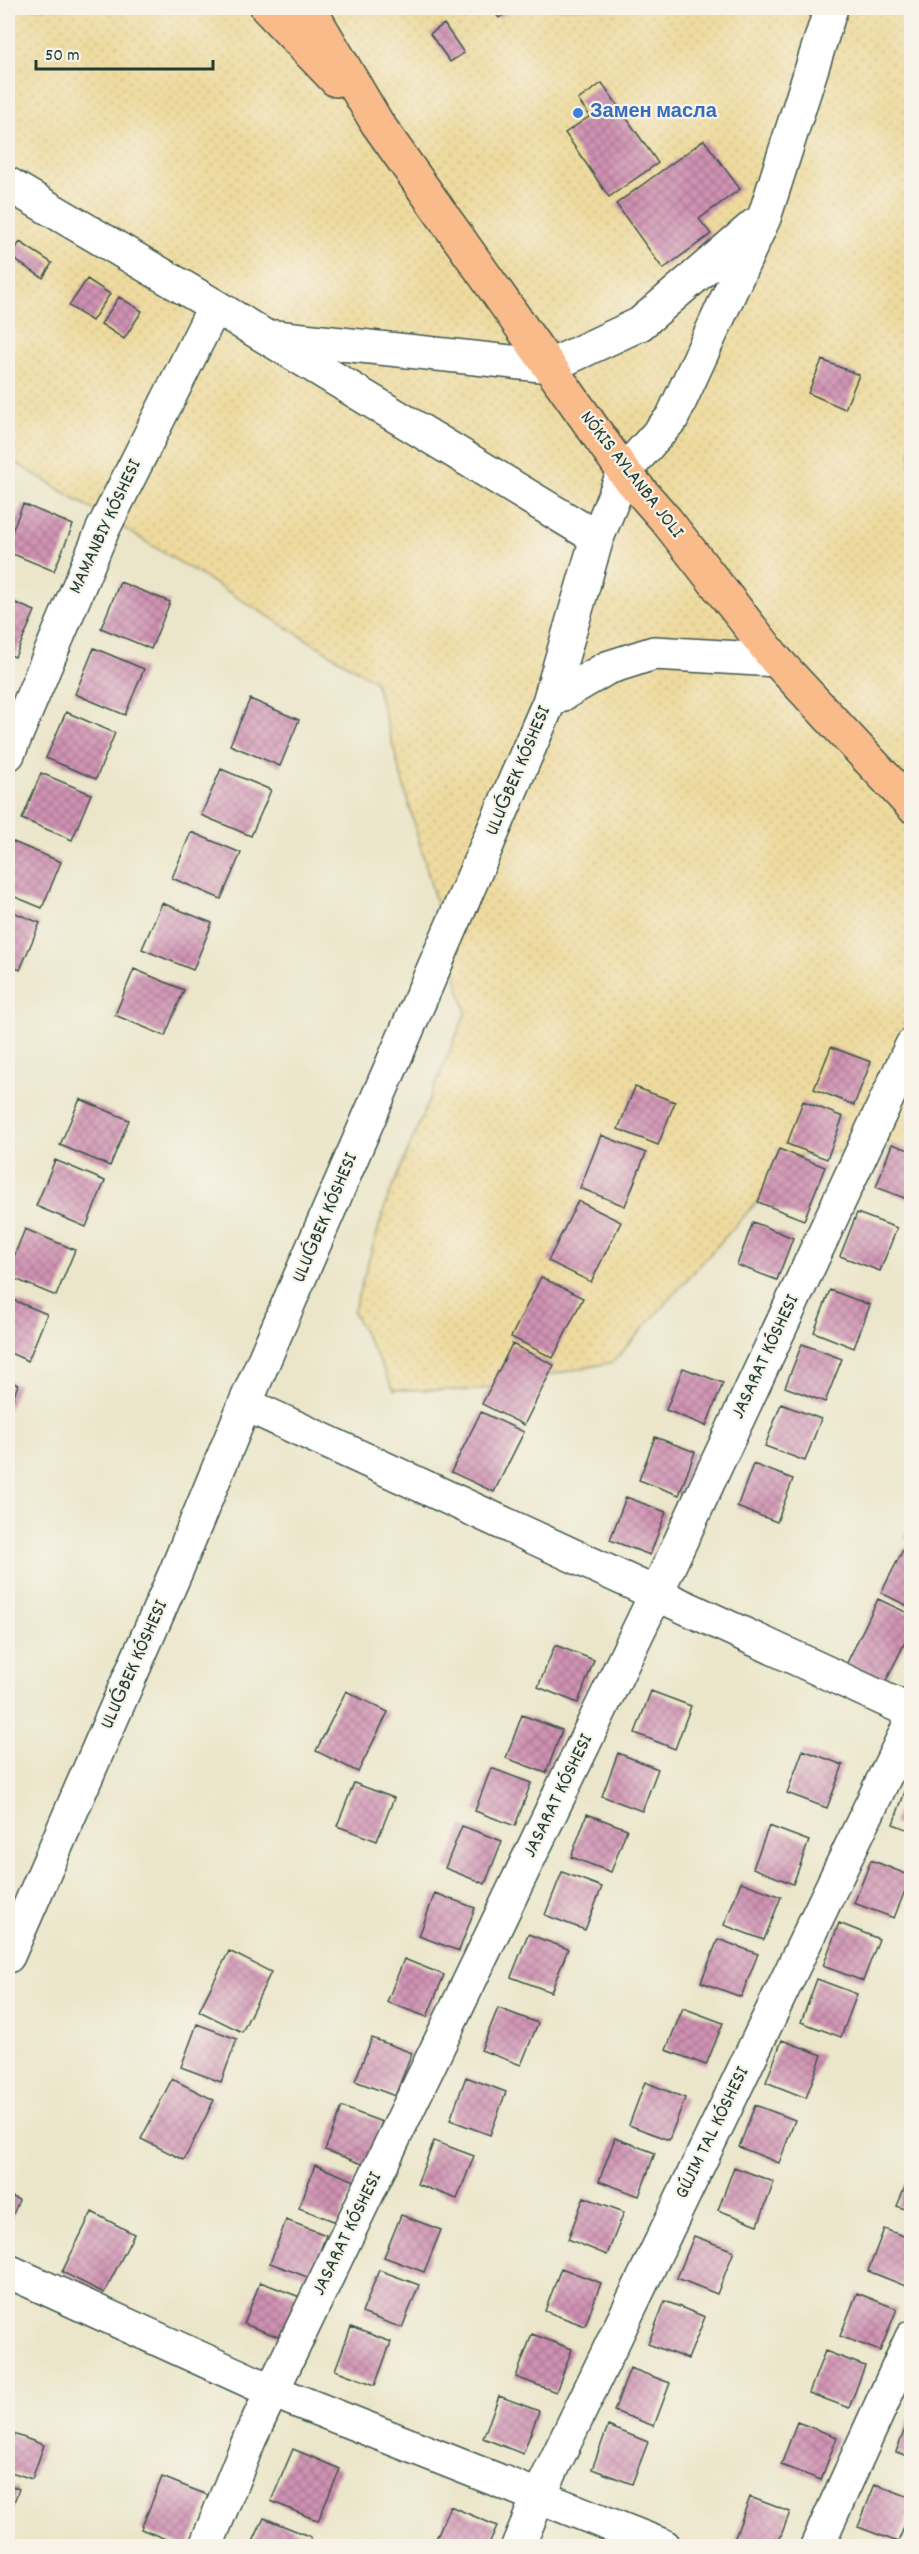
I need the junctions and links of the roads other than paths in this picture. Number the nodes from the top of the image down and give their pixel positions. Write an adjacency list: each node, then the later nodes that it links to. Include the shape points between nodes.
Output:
1 (267, 8): 4 (main road)
2 (309, 8): 4 (main road)
3 (831, 8): 6 (street, ULUǴBEK KÓSHESI)
4 (377, 123): 9 (main road)
5 (8, 184): 7 (street)
6 (764, 218): 9 (street, via 640,324); 10 (street, ULUǴBEK KÓSHESI, via 672,418)
7 (215, 306): 8 (street); 14 (street, MAMANBIY KÓSHESI, via 103,529)
8 (263, 335): 9 (street); 11 (street)
9 (549, 366): 10 (main road)
10 (624, 472): 11 (street, ULUǴBEK KÓSHESI); 12 (main road)
11 (597, 538): 13 (street, ULUǴBEK KÓSHESI)
12 (776, 660): 13 (street, via 654,653 607,668); 15 (main road)
13 (549, 702): 17 (street, ULUǴBEK KÓSHESI)
14 (8, 754)
15 (912, 807)
16 (912, 1045): 18 (street, JASARAT KÓSHESI)
17 (245, 1404): 18 (street); 21 (street, ULUǴBEK KÓSHESI)
18 (656, 1594): 19 (street); 24 (street, JASARAT KÓSHESI)
19 (912, 1712)
20 (912, 1720): 25 (street, GÚJIM TAL KÓSHESI)
21 (8, 1956)
22 (8, 2271): 24 (street)
23 (912, 2337): 29 (street)
24 (272, 2391): 25 (street); 26 (street, JASARAT KÓSHESI)
25 (539, 2496): 27 (street, GÚJIM TAL KÓSHESI); 28 (street)
26 (206, 2547)
27 (518, 2547)
28 (664, 2547)
29 (817, 2547)

